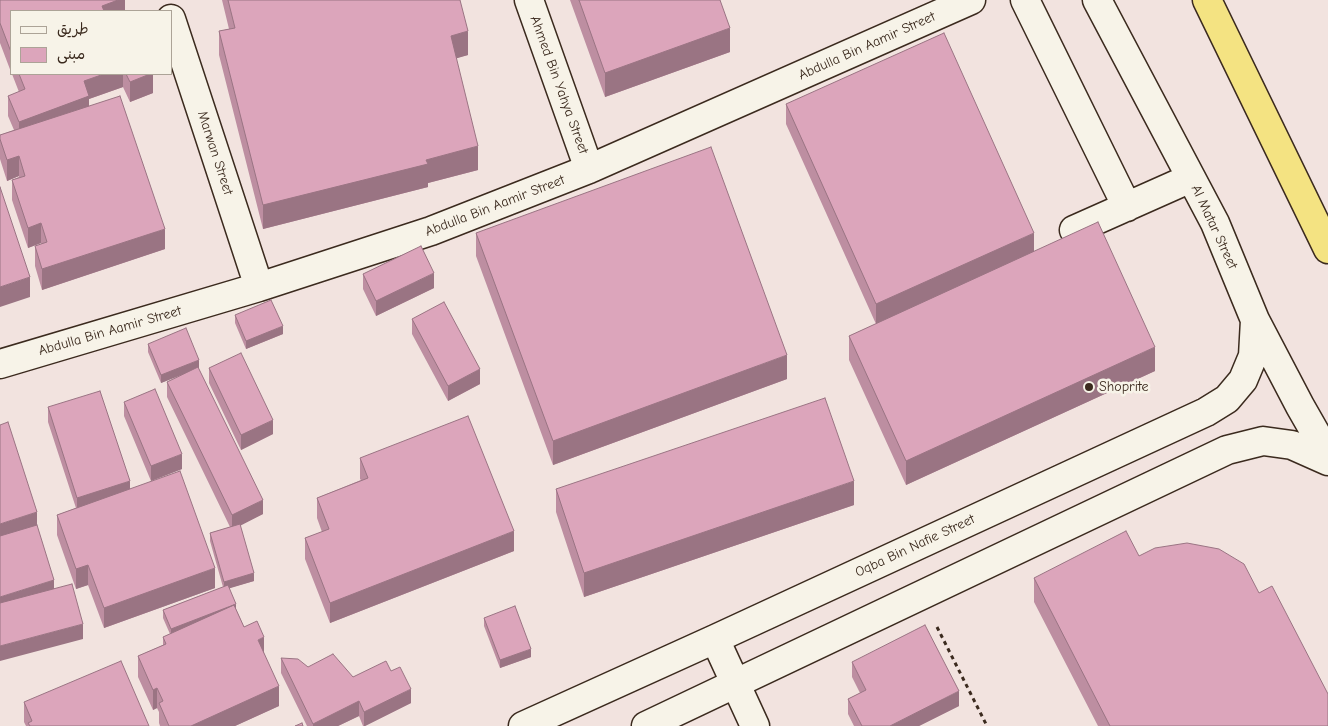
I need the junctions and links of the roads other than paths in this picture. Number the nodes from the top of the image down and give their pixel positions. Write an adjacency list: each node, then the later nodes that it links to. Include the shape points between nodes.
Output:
1 (529, 0): 7 (street, Ahmed Bin Yahya Street)
2 (971, 0): 7 (street, Abdulla Bin Aamir Street)
3 (1025, 0): 9 (street)
4 (1097, 0): 8 (street, Al Matar Street)
5 (1207, 0): 11 (highway)
6 (172, 22): 12 (street, Marwan Street)
7 (589, 170): 12 (street, Abdulla Bin Aamir Street, via 431,231)
8 (1191, 178): 9 (street); 13 (street, Al Matar Street, via 1215,223)
9 (1126, 207): 10 (street)
10 (1074, 230)
11 (1328, 249)
12 (259, 288): 14 (street, Abdulla Bin Aamir Street)
13 (1255, 320): 15 (street, Al Matar Street); 17 (street, Oqba Bin Nafie Street, via 1253,356 1243,380 1227,399 1206,412)
14 (0, 364)
15 (1328, 455)
16 (1328, 461): 18 (street, via 1292,445 1263,441 1227,450)
17 (715, 639): 18 (street); 19 (street, Oqba Bin Nafie Street)
18 (736, 684): 20 (street); 21 (street)
19 (523, 726)
20 (646, 726)
21 (755, 726)

